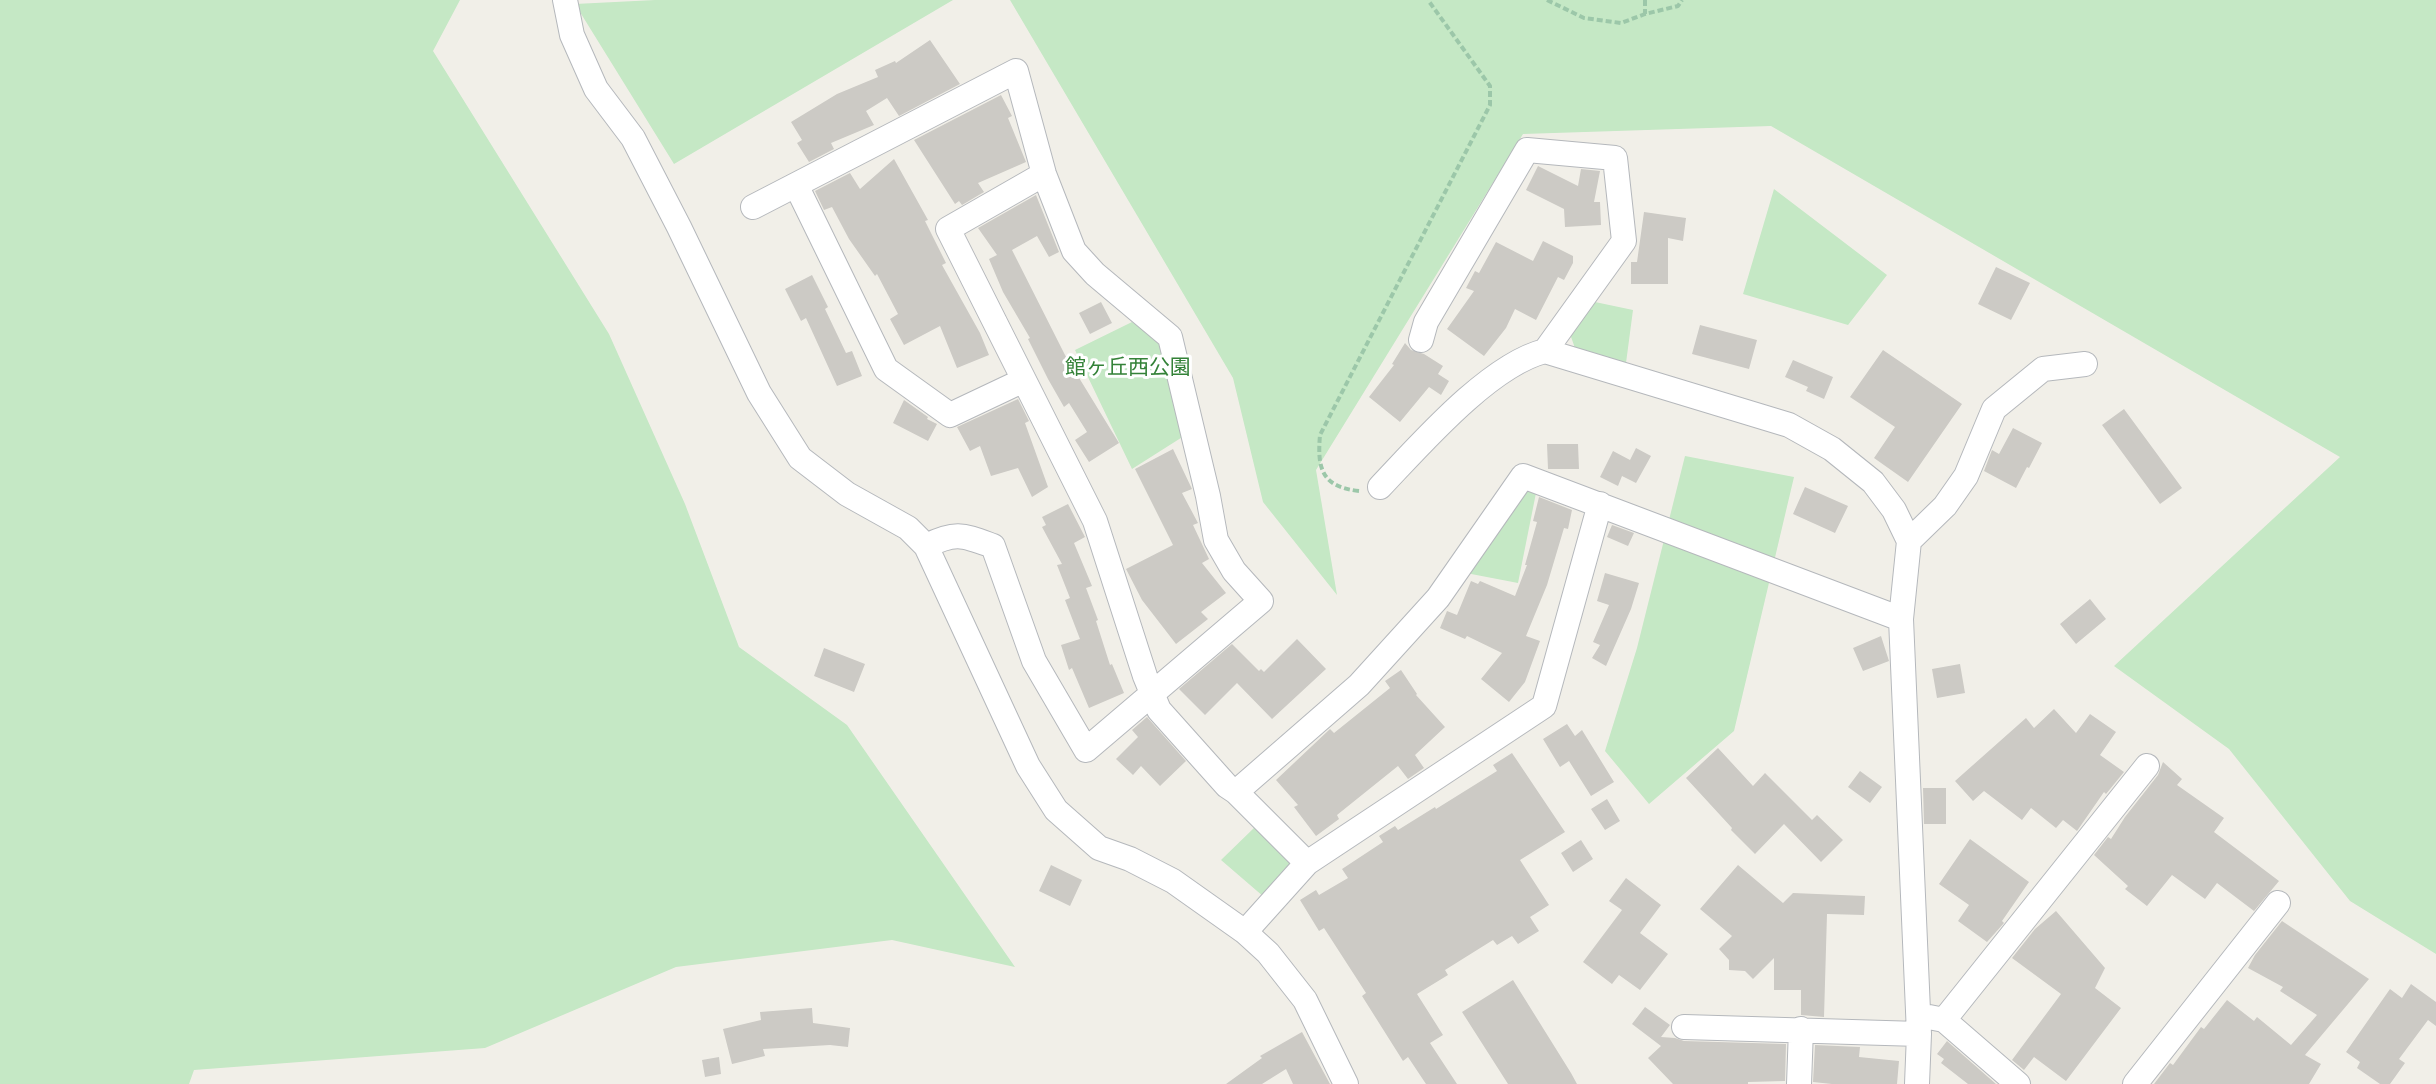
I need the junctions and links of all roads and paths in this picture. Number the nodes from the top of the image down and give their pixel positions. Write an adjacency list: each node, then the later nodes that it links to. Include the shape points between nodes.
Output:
1 (565, 0): 17 (street, via 572,35 596,89 633,138 759,393 800,458 847,494 908,528)
2 (1428, 0): 14 (path, via 1490,86 1490,105 1320,435 1318,456 1324,476 1341,489 1362,491)
3 (1547, 0): 6 (path, via 1584,18 1621,23)
4 (1645, 0): 6 (path)
5 (1682, 0): 6 (path, via 1678,6)
6 (1645, 14)
7 (1044, 174): 8 (street, via 1016,70); 13 (street, via 948,229); 19 (street, via 1074,250 1095,274 1170,337 1216,540 1234,571 1262,601)
8 (796, 185): 9 (street); 13 (street, via 886,369 950,415)
9 (753, 207)
10 (1421, 340): 11 (street, via 1426,322 1527,150 1615,158 1624,241)
11 (1545, 351): 14 (street, via 1507,367 1438,427); 16 (street, via 1789,425 1832,449 1873,483 1894,510)
12 (2085, 364): 16 (street, via 2043,369 1994,409 1966,476 1945,506)
13 (1024, 380): 19 (street, via 1095,521)
14 (1380, 487)
15 (1600, 504): 18 (street); 21 (street, via 1523,476 1438,598 1359,685); 22 (street, via 1544,706)
16 (1909, 541): 18 (street)
17 (926, 546): 19 (street, via 964,535 993,546 1034,661 1086,750); 24 (street, via 1028,766 1056,810 1099,848 1173,881)
18 (1901, 619): 26 (street)
19 (1152, 694): 21 (street, via 1159,710)
20 (2147, 765): 25 (street)
21 (1236, 792): 22 (street)
22 (1307, 863): 24 (street)
23 (2278, 903): 33 (street)
24 (1245, 932): 29 (street, via 1268,953 1305,1000)
25 (1944, 1020): 26 (street); 32 (street)
26 (1918, 1024): 28 (street); 31 (street)
27 (1684, 1027): 28 (street)
28 (1801, 1029): 30 (street)
29 (1346, 1084)
30 (1799, 1084)
31 (1917, 1084)
32 (2018, 1084)
33 (2135, 1084)

